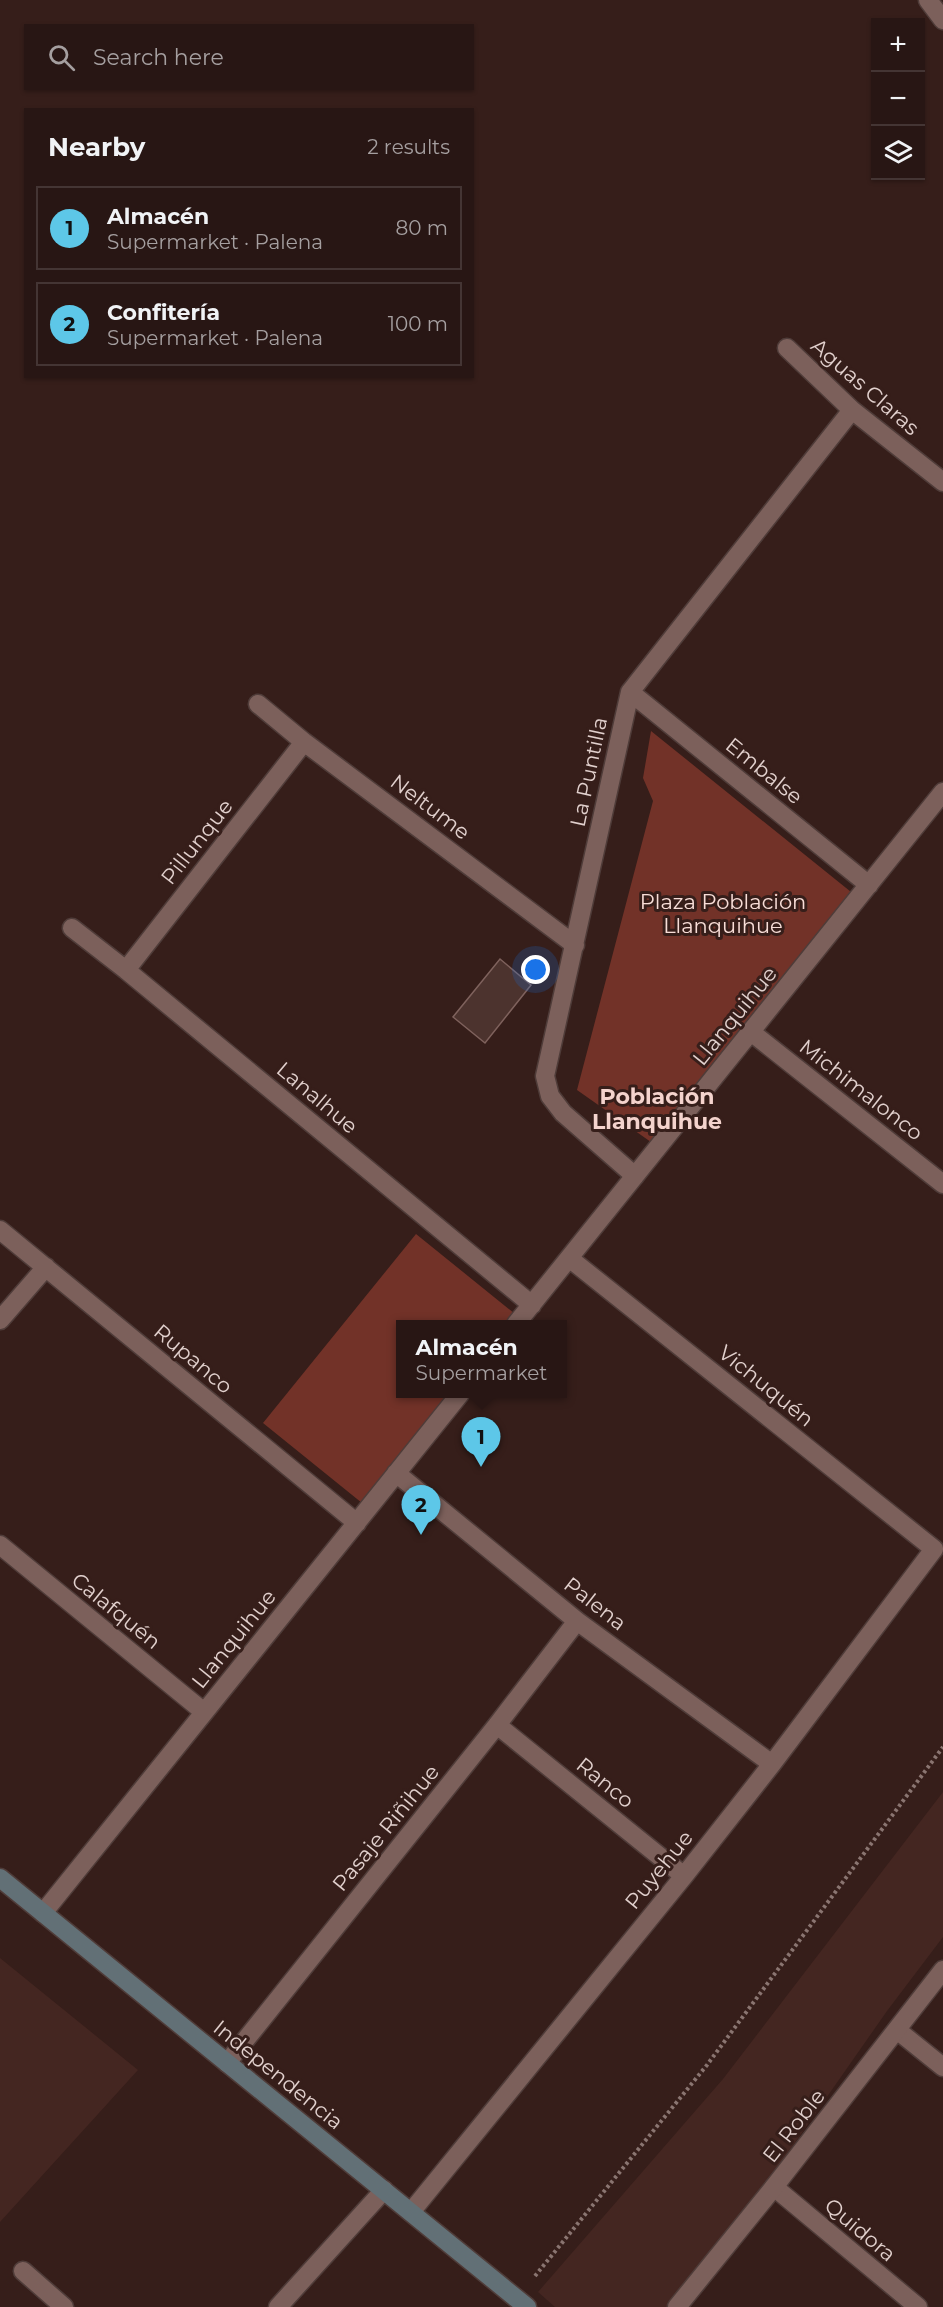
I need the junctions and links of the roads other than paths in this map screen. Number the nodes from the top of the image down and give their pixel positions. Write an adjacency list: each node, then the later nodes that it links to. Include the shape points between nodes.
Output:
1 (928, 0): 2 (street)
2 (943, 20)
3 (787, 348): 4 (street, Aguas Claras)
4 (852, 410): 5 (street, Aguas Claras); 6 (street, La Puntilla)
5 (943, 482)
6 (630, 692): 10 (street, Embalse); 12 (street, La Puntilla)
7 (258, 704): 8 (street, Neltume)
8 (304, 742): 12 (street, Neltume); 13 (street, Pillunque)
9 (943, 792): 10 (street, Llanquihue)
10 (869, 885): 14 (street, Llanquihue)
11 (72, 928): 13 (street, Lanalhue)
12 (575, 945): 15 (street, La Puntilla, via 545,1076 549,1096)
13 (126, 970): 20 (street, Lanalhue)
14 (751, 1032): 15 (street, Llanquihue); 16 (street, Michimalonco)
15 (635, 1176): 18 (street, Llanquihue)
16 (943, 1184)
17 (0, 1230): 19 (street, Rupanco)
18 (570, 1258): 20 (street, Llanquihue); 27 (street, Vichuquén)
19 (45, 1266): 21 (street); 25 (street, Rupanco)
20 (532, 1305): 22 (street, Llanquihue)
21 (0, 1320)
22 (519, 1320)
23 (457, 1398): 24 (street, Llanquihue)
24 (396, 1473): 25 (street, Llanquihue); 28 (street, Palena)
25 (357, 1523): 29 (street, Llanquihue)
26 (0, 1545): 29 (street, Calafquén)
27 (934, 1550): 31 (street, Puyehue)
28 (577, 1621): 30 (street, Pasaje Riñihue); 31 (street, Palena)
29 (204, 1712): 34 (street, Llanquihue)
30 (497, 1725): 32 (street, Ranco); 37 (street, Pasaje Riñihue)
31 (772, 1764): 32 (street, Puyehue)
32 (684, 1875): 41 (street, Puyehue)
33 (0, 1878): 34 (main road, Independencia)
34 (43, 1913): 37 (main road, Independencia)
35 (943, 1970): 36 (street, El Roble)
36 (897, 2030): 38 (street); 39 (street, El Roble)
37 (227, 2063): 40 (main road, Independencia)
38 (943, 2067)
39 (774, 2187): 46 (street, El Roble); 47 (street, Quidora)
40 (384, 2190): 41 (main road, Independencia); 45 (street)
41 (411, 2212): 43 (main road, Independencia)
42 (23, 2271): 44 (street)
43 (522, 2303)
44 (64, 2307)
45 (278, 2307)
46 (677, 2307)
47 (918, 2307)

